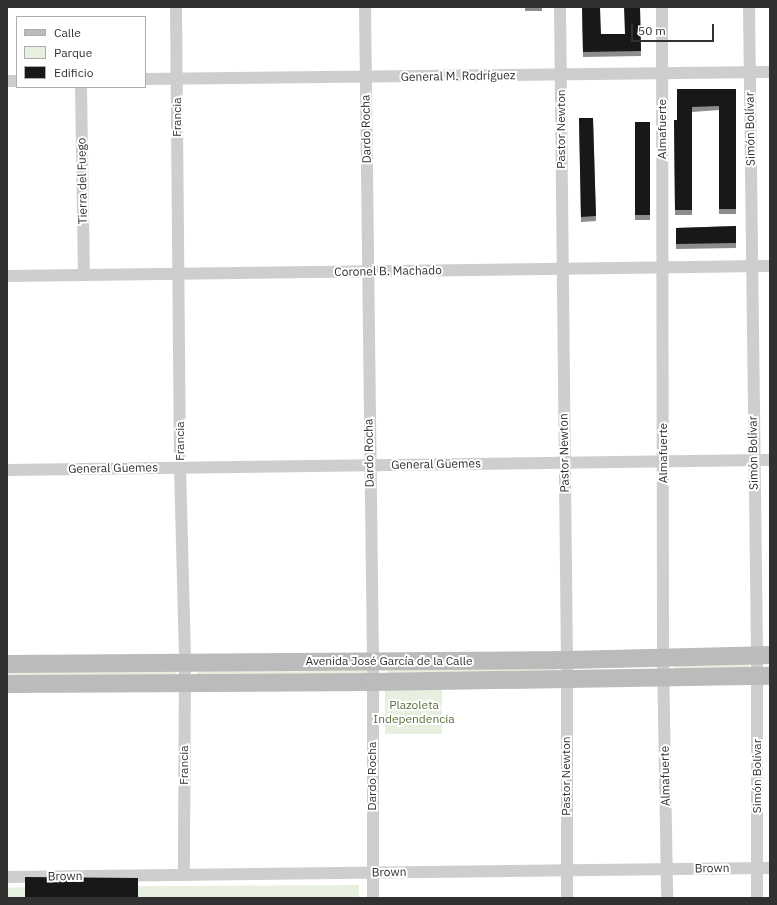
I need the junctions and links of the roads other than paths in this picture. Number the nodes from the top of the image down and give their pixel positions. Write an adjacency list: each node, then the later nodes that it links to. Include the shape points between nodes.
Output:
1 (176, 7): 12 (street, Francia)
2 (365, 7): 10 (street, Dardo Rocha)
3 (560, 7): 9 (street, Pastor Newton)
4 (662, 7): 8 (street, Almafuerte)
5 (749, 7): 6 (street, Simón Bolívar)
6 (750, 72): 7 (street, General M. Rodríguez); 8 (street, General M. Rodríguez); 14 (street, Simón Bolívar)
7 (770, 72)
8 (663, 73): 9 (street, General M. Rodríguez); 16 (street, Almafuerte)
9 (560, 74): 10 (street, General M. Rodríguez); 17 (street, Pastor Newton)
10 (366, 77): 12 (street, General M. Rodríguez); 18 (street, Dardo Rocha)
11 (146, 79): 12 (street, General M. Rodríguez)
12 (177, 79): 19 (street, Francia)
13 (80, 88): 20 (street, Tierra del Fuego)
14 (751, 266): 15 (street, Coronel B. Machado); 16 (street, Coronel B. Machado); 22 (street, Simón Bolívar)
15 (770, 266)
16 (662, 268): 17 (street, Coronel B. Machado); 24 (street, Almafuerte)
17 (562, 269): 18 (street, Coronel B. Machado); 25 (street, Pastor Newton)
18 (368, 271): 19 (street, Coronel B. Machado); 26 (street, Dardo Rocha)
19 (179, 274): 20 (street, Coronel B. Machado); 27 (street, Francia)
20 (84, 275): 21 (street, Coronel B. Machado)
21 (7, 276)
22 (753, 460): 23 (street, General Güemes); 24 (street, General Güemes); 29 (street, Simón Bolívar)
23 (770, 460)
24 (663, 461): 25 (street, General Güemes); 30 (street, Almafuerte)
25 (564, 463): 26 (street, General Güemes); 31 (street, Pastor Newton)
26 (369, 465): 27 (street, General Güemes); 33 (street, Dardo Rocha)
27 (180, 467): 28 (street, General Güemes); 32 (street, Francia)
28 (7, 470)
29 (764, 655): 30 (main road, Avenida José García de la Calle); 35 (street, Simón Bolívar)
30 (663, 658): 31 (main road, Avenida José García de la Calle); 36 (street, Almafuerte)
31 (567, 660): 33 (main road, Avenida José García de la Calle); 37 (street, Pastor Newton)
32 (185, 661): 33 (main road, Avenida José García de la Calle); 34 (main road, Avenida José García de la Calle); 38 (street, Francia)
33 (373, 661): 39 (street, Dardo Rocha)
34 (7, 664)
35 (764, 676): 36 (main road, Avenida José García de la Calle); 41 (street, Simón Bolívar)
36 (663, 677): 37 (main road, Avenida José García de la Calle); 43 (street, Almafuerte)
37 (567, 680): 39 (main road, Avenida José García de la Calle); 44 (street, Pastor Newton)
38 (185, 682): 39 (main road, Avenida José García de la Calle); 40 (main road, Avenida José García de la Calle); 46 (street, Francia)
39 (373, 682): 45 (street, Dardo Rocha)
40 (7, 684)
41 (757, 868): 42 (street, Brown); 43 (street, Brown); 51 (street, Simón Bolívar)
42 (770, 868)
43 (667, 869): 44 (street, Brown); 50 (street, Almafuerte)
44 (567, 870): 45 (street, Brown); 49 (street, Pastor Newton)
45 (373, 873): 46 (street, Brown); 48 (street, Dardo Rocha)
46 (184, 875): 47 (street, Brown)
47 (7, 877)
48 (373, 898)
49 (567, 898)
50 (667, 898)
51 (757, 898)

